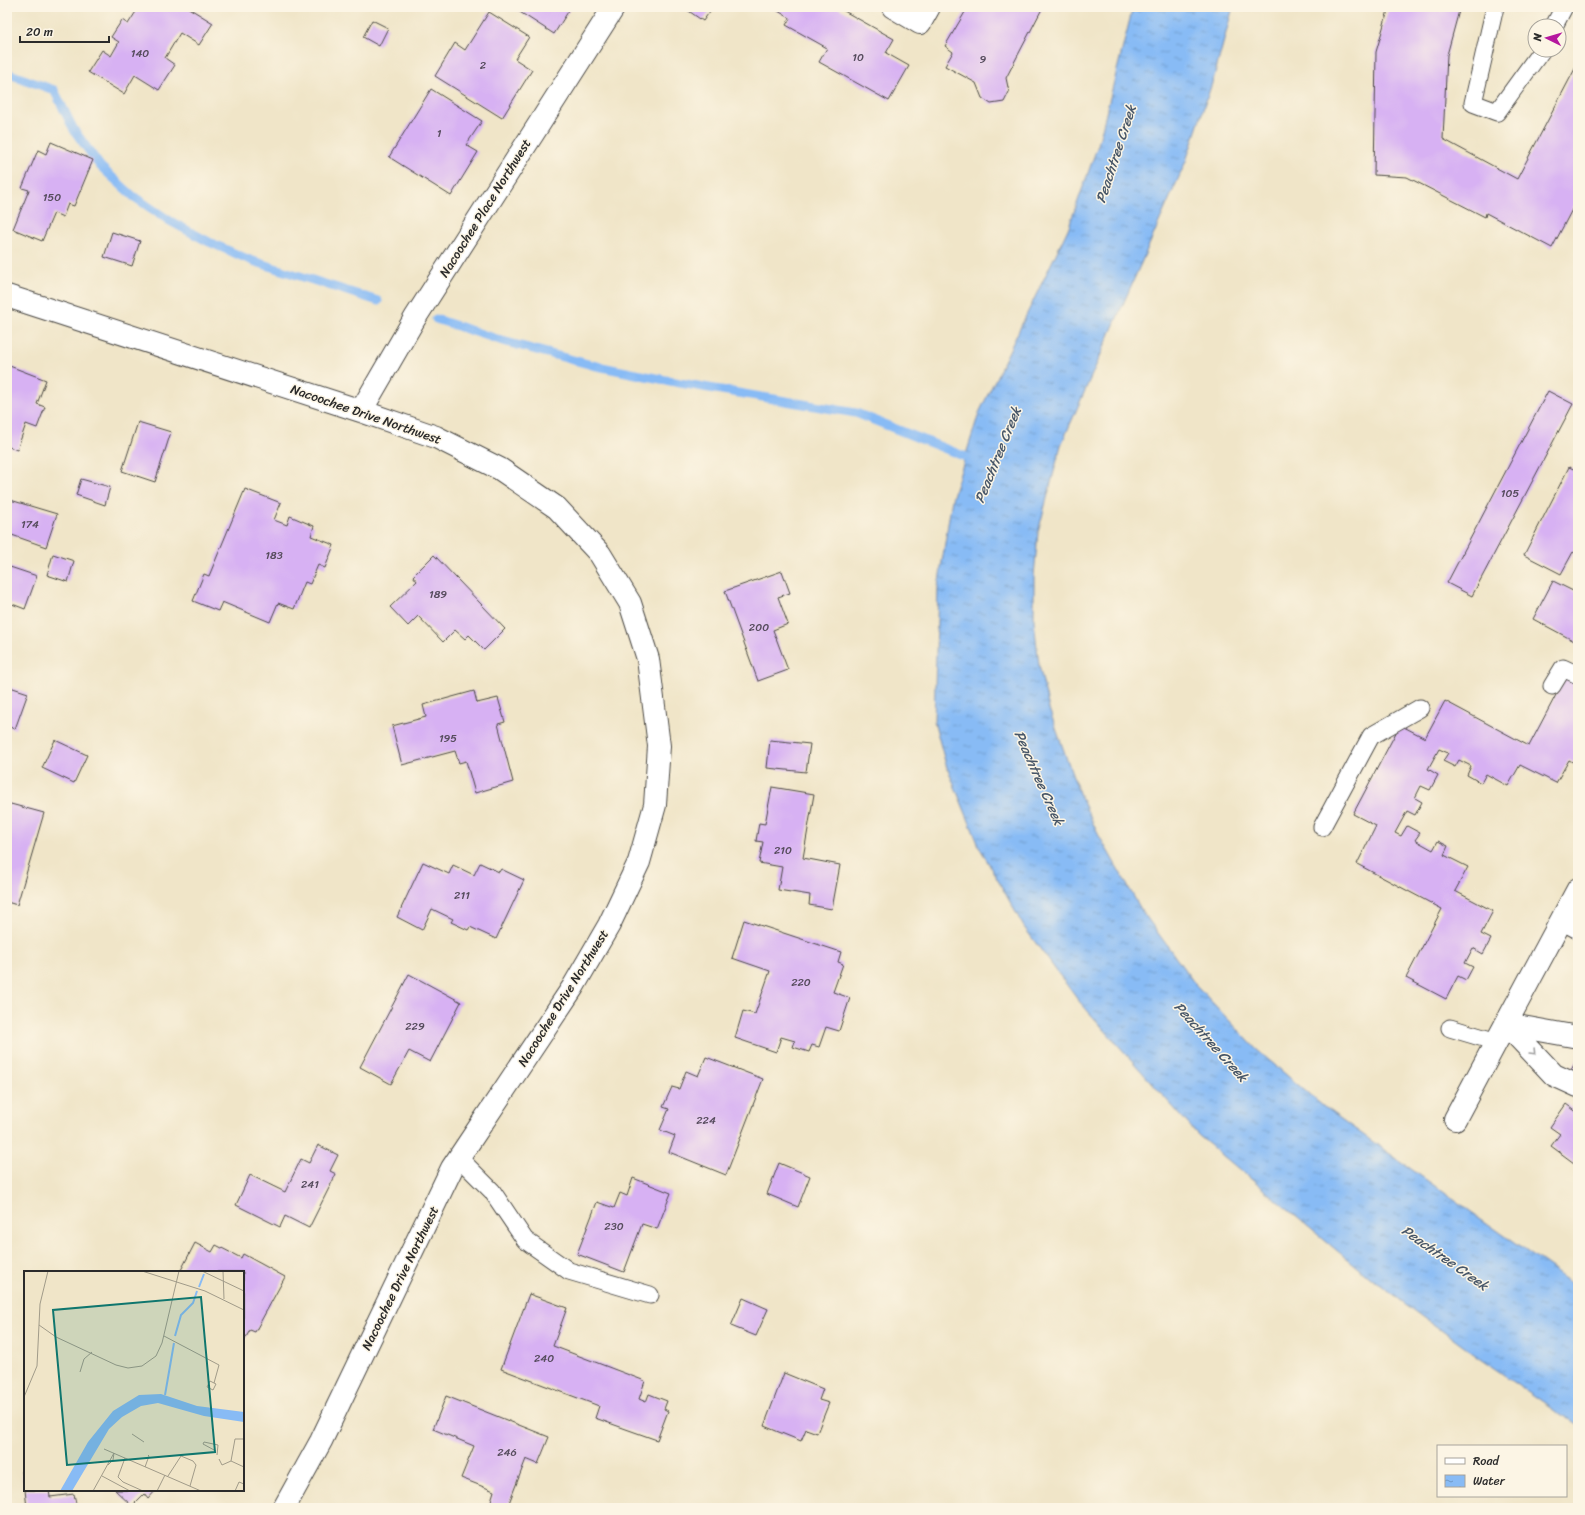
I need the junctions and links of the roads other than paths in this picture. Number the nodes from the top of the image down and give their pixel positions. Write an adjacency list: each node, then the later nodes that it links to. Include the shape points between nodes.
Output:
1 (614, 7): 9 (street, Nacoochee Place Northwest, via 415,318)
2 (893, 7): 3 (street, via 920,22)
3 (929, 7)
4 (1495, 7): 7 (lane, via 1473,103 1497,112)
5 (1564, 7): 6 (lane)
6 (1558, 18)
7 (1536, 58)
8 (7, 296): 9 (street, Nacoochee Drive Northwest)
9 (361, 411): 21 (street, Nacoochee Drive Northwest, via 436,437 500,469 557,508 600,554 630,603 648,659 659,746 655,805 639,862 609,925 573,987)
10 (1578, 675): 11 (lane, via 1563,668)
11 (1552, 686)
12 (1420, 708): 13 (lane, via 1371,736)
13 (1322, 827)
14 (1578, 889): 15 (street)
15 (1569, 925): 17 (street)
16 (1450, 1028): 17 (lane)
17 (1502, 1033): 18 (street); 19 (street, one-way to 19, via 1554,1075); 20 (street)
18 (1578, 1037)
19 (1578, 1086)
20 (1455, 1119)
21 (459, 1158): 22 (lane, via 492,1191 525,1240 569,1271); 23 (street, Nacoochee Drive Northwest, via 321,1441)
22 (650, 1295)
23 (284, 1508)

